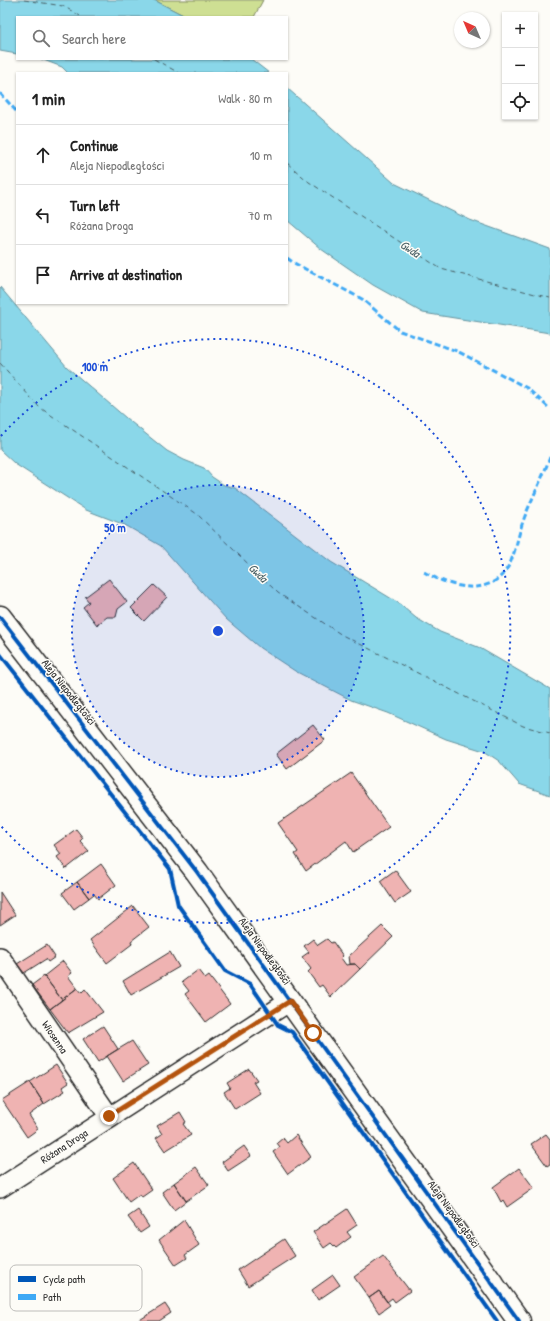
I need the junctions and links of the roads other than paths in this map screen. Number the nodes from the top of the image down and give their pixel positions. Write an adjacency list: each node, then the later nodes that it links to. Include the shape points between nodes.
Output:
1 (0, 617): 3 (street, Aleja Niepodległości, via 197,872)
2 (0, 957): 4 (street, Wiosenna)
3 (290, 1001): 4 (street, Różana Droga); 6 (street, Aleja Niepodległości)
4 (109, 1116): 5 (street, Różana Droga)
5 (0, 1188)
6 (519, 1321)

